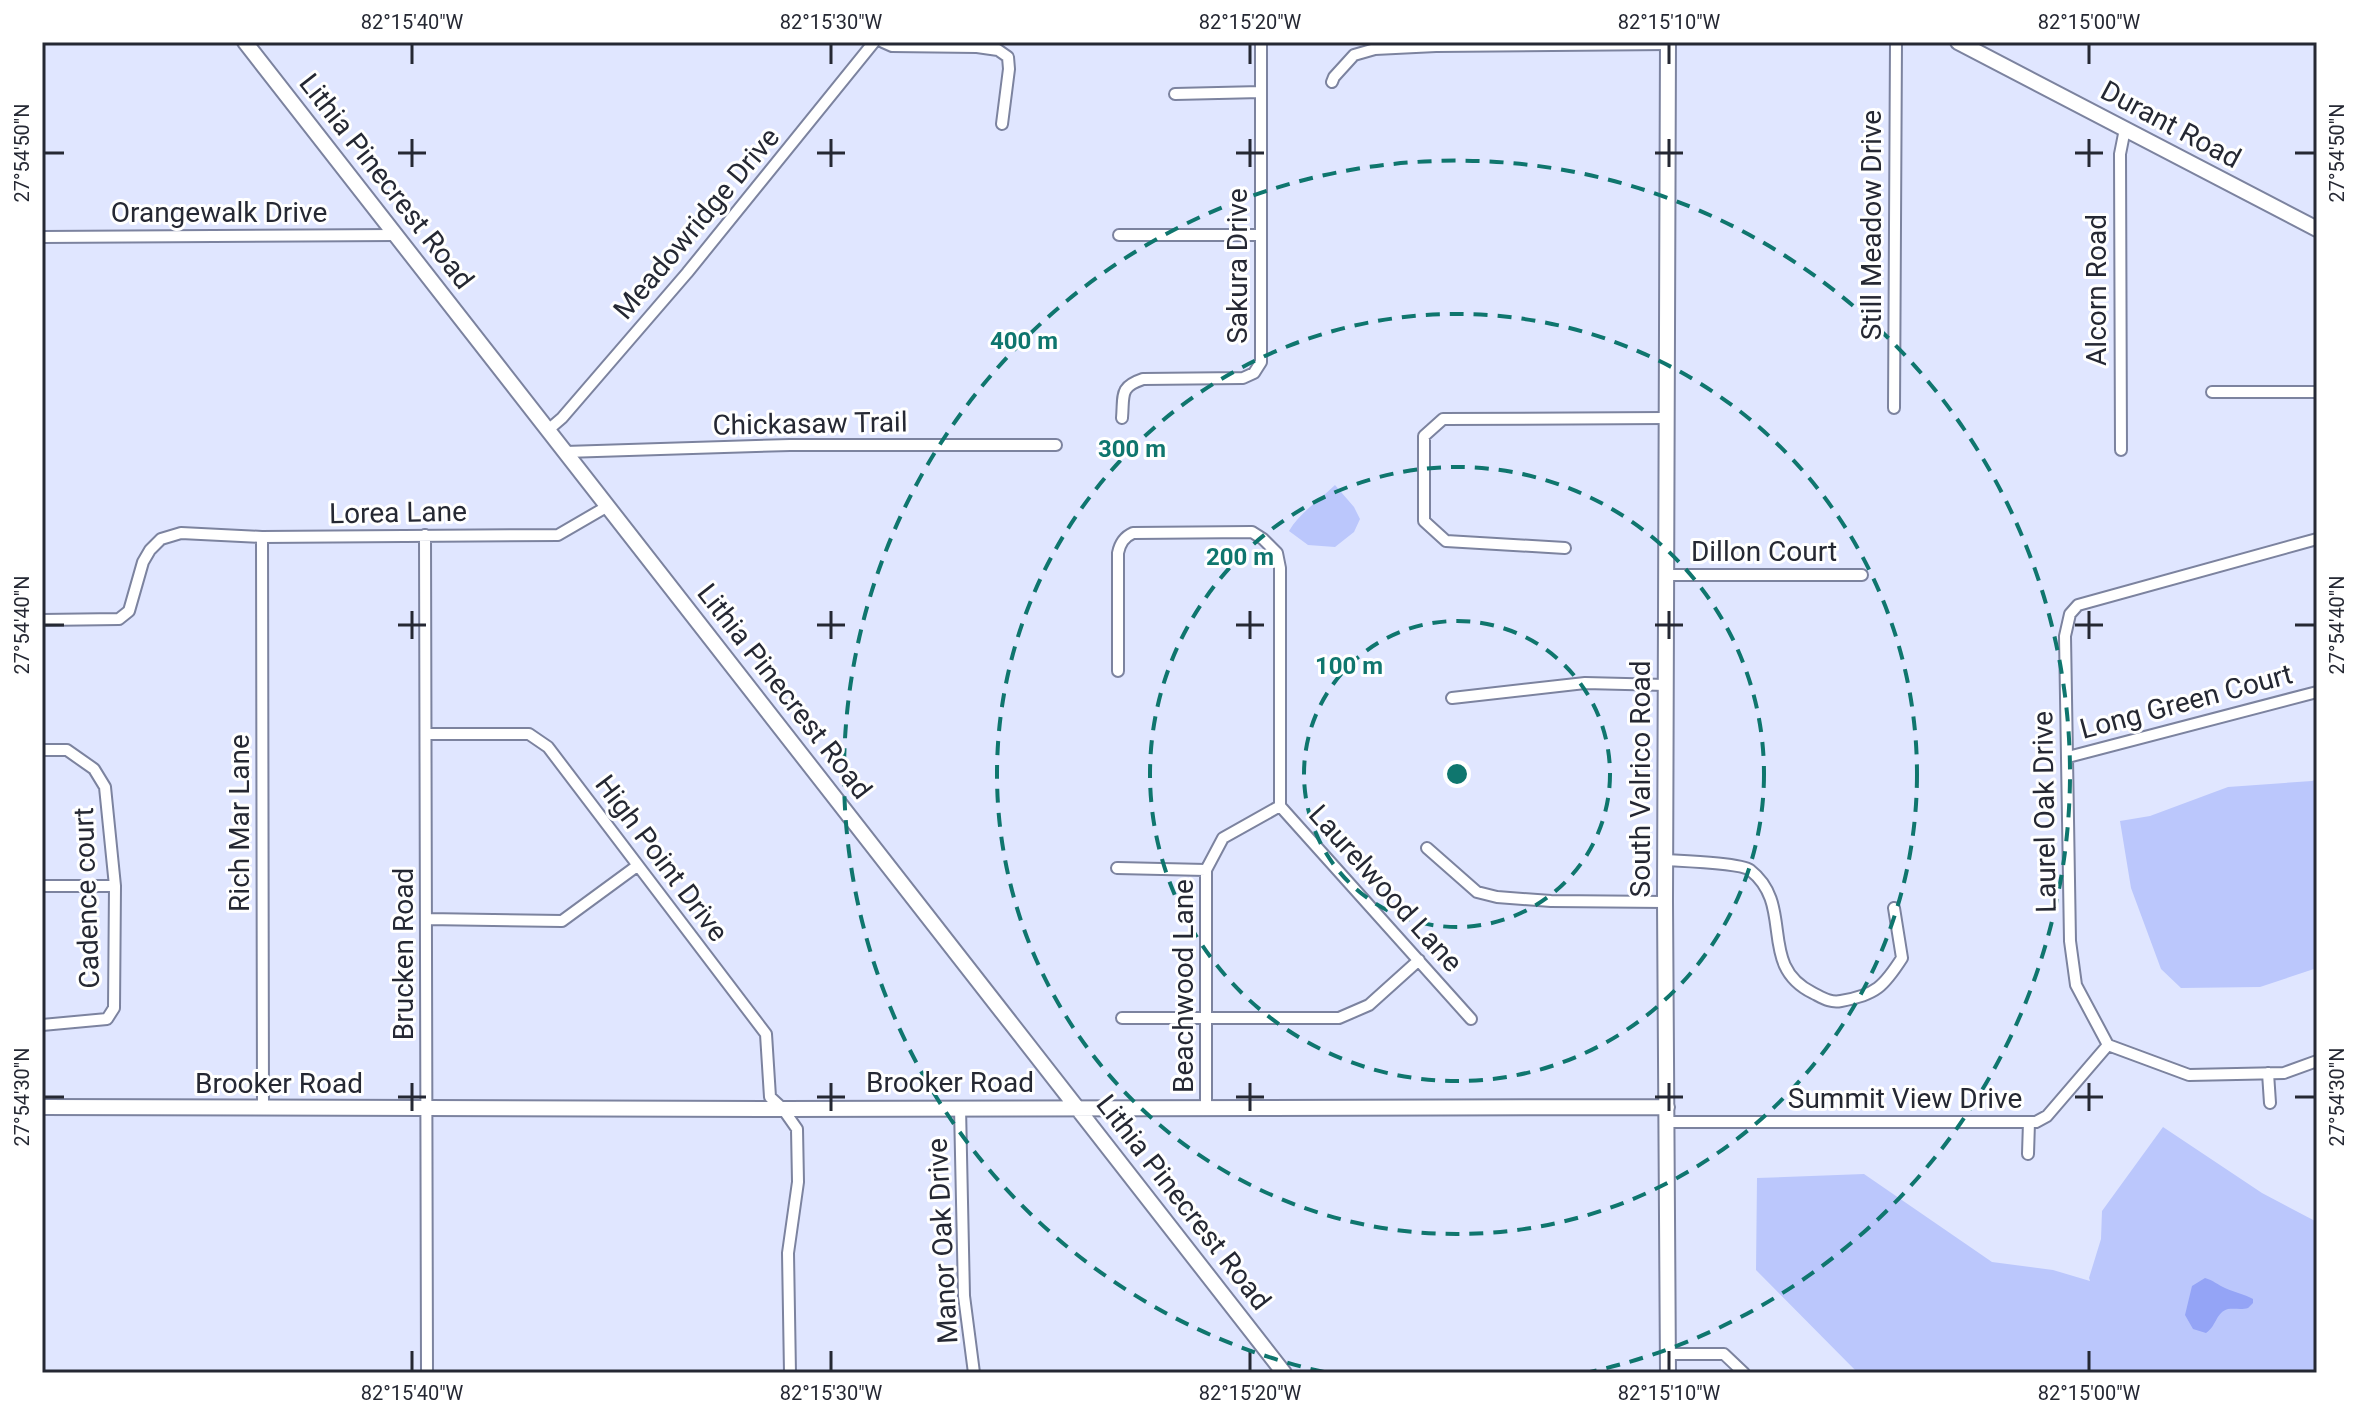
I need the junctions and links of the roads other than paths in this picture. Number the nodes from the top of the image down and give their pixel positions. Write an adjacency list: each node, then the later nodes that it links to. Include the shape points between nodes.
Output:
1 (245, 42): 15 (street, Lithia Pinecrest Road)
2 (874, 42): 24 (street, Meadowridge Drive, via 654,312)
3 (883, 42): 12 (street, via 998,50 1008,57 1009,69)
4 (1261, 42): 10 (street, Sakura Drive)
5 (1896, 42): 21 (street, Still Meadow Drive)
6 (1958, 42): 13 (street, Durant Road)
7 (1668, 43): 8 (street); 23 (street, South Valrico Road)
8 (1436, 44): 9 (street, via 1354,55)
9 (1332, 82)
10 (1261, 92): 11 (street); 17 (street, Sakura Drive)
11 (1175, 94)
12 (1002, 124)
13 (2125, 129): 14 (street, Durant Road); 26 (street, Alcorn Road, via 2120,154)
14 (2317, 229)
15 (396, 235): 18 (street, Orangewalk Drive); 24 (street, Lithia Pinecrest Road)
16 (1119, 235): 17 (street)
17 (1261, 235): 22 (street, Sakura Drive, via 1261,362 1254,373 1243,378 1143,379 1124,393)
18 (42, 237)
19 (2212, 392): 20 (street)
20 (2317, 392)
21 (1894, 408)
22 (1122, 418)
23 (1666, 418): 32 (street, via 1443,419 1424,436 1424,521 1446,541); 33 (street, South Valrico Road)
24 (548, 430): 27 (street, Lithia Pinecrest Road)
25 (1056, 445): 27 (street, Chickasaw Trail)
26 (2121, 450)
27 (565, 452): 28 (street, Lithia Pinecrest Road)
28 (608, 506): 29 (street, Lorea Lane, via 558,535); 65 (street, Lithia Pinecrest Road)
29 (425, 535): 30 (street, Lorea Lane); 40 (street, Brucken Road)
30 (262, 537): 35 (street, Lorea Lane, via 181,533 161,539 143,562 129,611 119,619); 67 (street, Rich Mar Lane)
31 (2317, 539): 42 (street, Laurel Oak Drive, via 2073,609 2065,636)
32 (1565, 548)
33 (1667, 575): 34 (street, Dillon Court); 37 (street, South Valrico Road)
34 (1862, 575)
35 (42, 620)
36 (1118, 671): 43 (street, Laurelwood Lane, via 1118,553 1126,536 1252,532 1263,539 1277,553 1280,568)
37 (1666, 685): 39 (street, via 1585,683); 45 (street, South Valrico Road)
38 (2317, 692): 42 (street, Long Green Court)
39 (1452, 698)
40 (426, 734): 46 (street, High Point Drive, via 529,734 548,747); 53 (street, Brucken Road)
41 (42, 750): 50 (street, Cadence court, via 67,750 94,769 105,787)
42 (2068, 757): 59 (street, Laurel Oak Drive, via 2070,941 2076,985)
43 (1280, 806): 48 (street, Beachwood Lane, via 1223,838); 54 (street, Laurelwood Lane)
44 (1427, 848): 51 (street, via 1477,892 1497,897)
45 (1666, 860): 51 (street, South Valrico Road); 52 (street, via 1746,867 1763,882 1775,908 1780,958 1798,986 1831,1002 1863,998 1886,983 1902,958)
46 (637, 866): 53 (street, via 562,921); 69 (street, High Point Drive, via 766,1034 770,1097)
47 (1117, 868): 48 (street)
48 (1206, 870): 56 (street, Beachwood Lane)
49 (42, 886): 50 (street)
50 (115, 886): 58 (street, Cadence court, via 114,1008 107,1019)
51 (1665, 902): 70 (street, South Valrico Road)
52 (1894, 908)
53 (426, 919): 68 (street, Brucken Road)
54 (1419, 960): 56 (street, via 1369,1005 1339,1018); 57 (street, Laurelwood Lane)
55 (1122, 1018): 56 (street)
56 (1207, 1019): 66 (street, Beachwood Lane)
57 (1471, 1019)
58 (42, 1025)
59 (2108, 1045): 61 (street, via 2189,1075); 71 (street, Summit View Drive, via 2047,1116)
60 (2317, 1061): 61 (street)
61 (2268, 1073): 62 (street)
62 (2270, 1103)
63 (42, 1107): 67 (street, Brooker Road)
64 (960, 1107): 65 (street, Brooker Road); 69 (street, Brooker Road); 76 (street, Manor Oak Drive, via 964,1296)
65 (1077, 1108): 66 (street, Brooker Road); 77 (street, Lithia Pinecrest Road)
66 (1206, 1108): 70 (street, Brooker Road)
67 (263, 1109): 68 (street, Brooker Road)
68 (428, 1109): 69 (street, Brooker Road); 74 (street, Brucken Road)
69 (783, 1109): 75 (street, High Point Drive, via 797,1129 798,1182 788,1253)
70 (1667, 1114): 71 (street, Summit View Drive); 73 (street, South Valrico Road)
71 (2029, 1122): 72 (street)
72 (2028, 1154)
73 (1668, 1354): 78 (street, South Valrico Road); 79 (street, via 1724,1354)
74 (427, 1373)
75 (790, 1373)
76 (974, 1373)
77 (1284, 1373)
78 (1668, 1373)
79 (1744, 1373)

